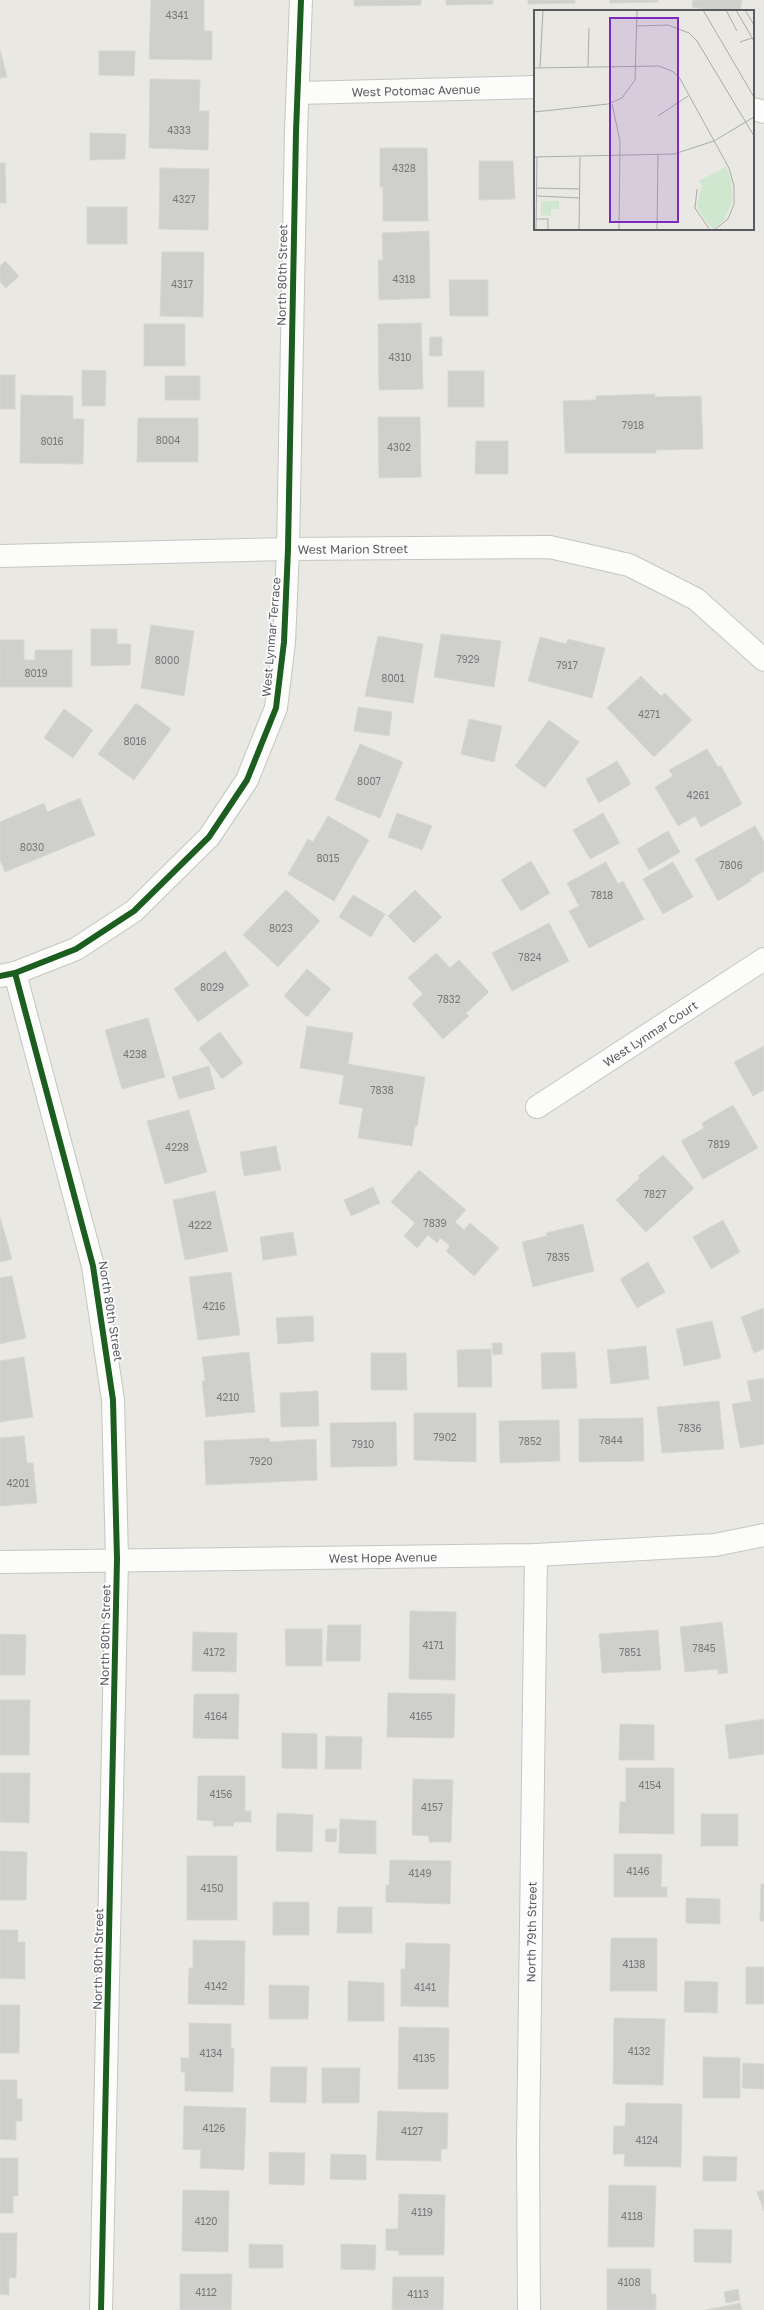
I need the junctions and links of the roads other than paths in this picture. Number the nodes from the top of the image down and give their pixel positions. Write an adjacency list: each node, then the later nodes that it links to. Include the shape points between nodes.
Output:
1 (301, 0): 3 (street, North 80th Street)
2 (534, 87): 3 (street, West Potomac Avenue)
3 (298, 93): 6 (street, North 80th Street)
4 (754, 109): 5 (street)
5 (764, 112)
6 (288, 550): 7 (street, West Marion Street); 8 (street, West Marion Street, via 550,547 629,565 696,599); 10 (street, West Lynmar Terrace, via 284,642 276,708 248,780 208,837 134,911 76,949)
7 (0, 556)
8 (764, 660)
9 (764, 960): 11 (street, West Lynmar Court)
10 (8, 974): 14 (street, North 80th Street, via 93,1266 113,1400)
11 (537, 1107)
12 (764, 1535): 13 (street, West Hope Avenue, via 715,1545)
13 (536, 1554): 14 (street, West Hope Avenue); 17 (street, North 79th Street, via 528,2145)
14 (117, 1559): 15 (street, West Hope Avenue); 16 (street, North 80th Street)
15 (0, 1562)
16 (101, 2310)
17 (529, 2310)

